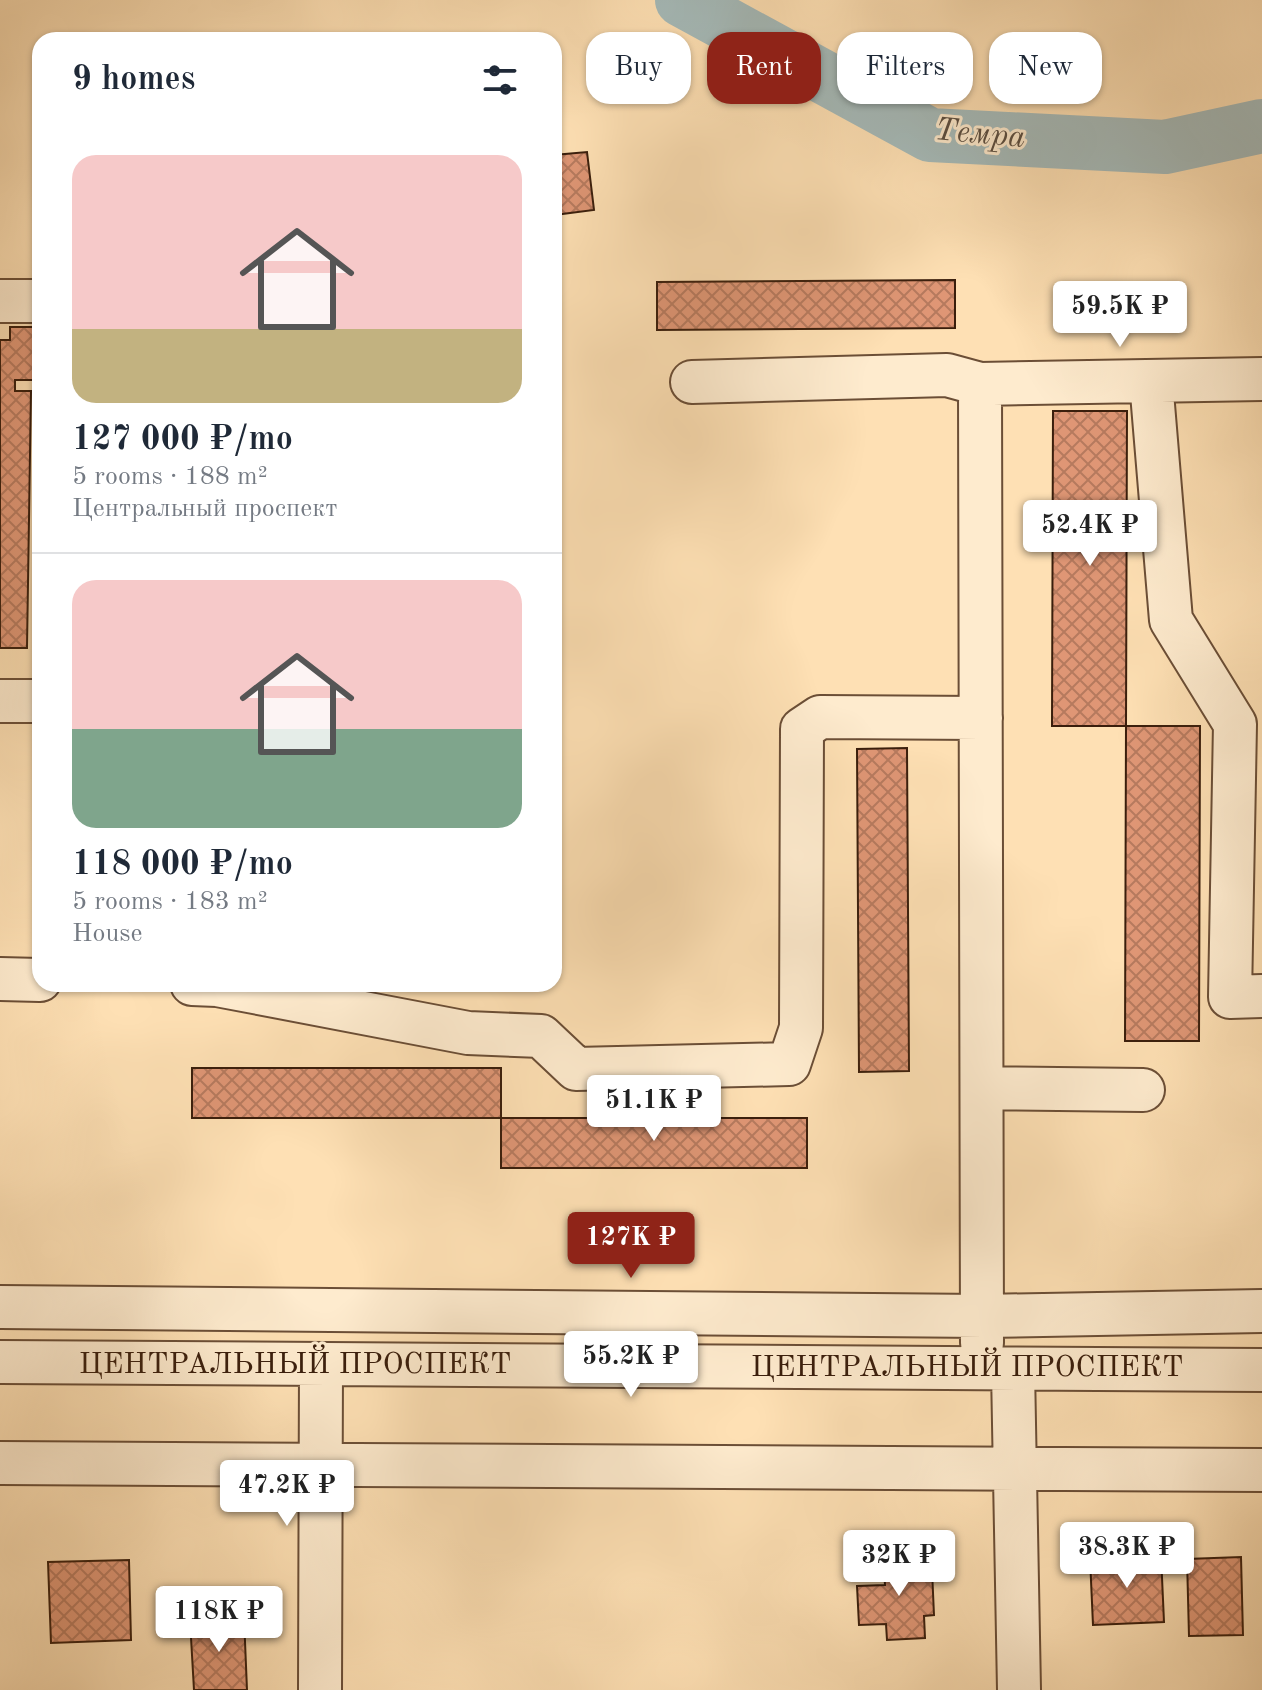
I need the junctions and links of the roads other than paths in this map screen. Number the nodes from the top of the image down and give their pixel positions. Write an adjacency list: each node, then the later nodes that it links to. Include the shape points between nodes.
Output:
1 (0, 301): 2 (street)
2 (32, 301)
3 (1262, 379): 4 (street)
4 (1151, 381): 6 (street); 13 (street, via 1171,620 1235,724 1230,997)
5 (692, 382): 6 (street, via 947,375)
6 (980, 384): 9 (street)
7 (0, 701): 8 (street)
8 (32, 701)
9 (981, 718): 12 (street, via 820,717 802,729 801,1028 789,1064 576,1069 541,1036 468,1033); 14 (street)
10 (0, 979): 11 (street)
11 (32, 980)
12 (254, 992)
13 (1262, 996)
14 (982, 1088): 15 (street); 18 (street)
15 (1143, 1090)
16 (0, 1307): 18 (street, ЦЕНТРАЛЬНЫЙ ПРОСПЕКТ)
17 (1262, 1311): 18 (street, ЦЕНТРАЛЬНЫЙ ПРОСПЕКТ)
18 (983, 1316): 21 (street)
19 (0, 1362): 20 (street, ЦЕНТРАЛЬНЫЙ ПРОСПЕКТ)
20 (321, 1366): 21 (street, ЦЕНТРАЛЬНЫЙ ПРОСПЕКТ); 24 (street)
21 (997, 1368): 22 (street, ЦЕНТРАЛЬНЫЙ ПРОСПЕКТ); 25 (street)
22 (1262, 1370)
23 (0, 1463): 24 (street)
24 (321, 1464): 25 (street); 27 (street)
25 (1013, 1468): 26 (street); 28 (street)
26 (1262, 1470)
27 (320, 1690)
28 (1019, 1690)

